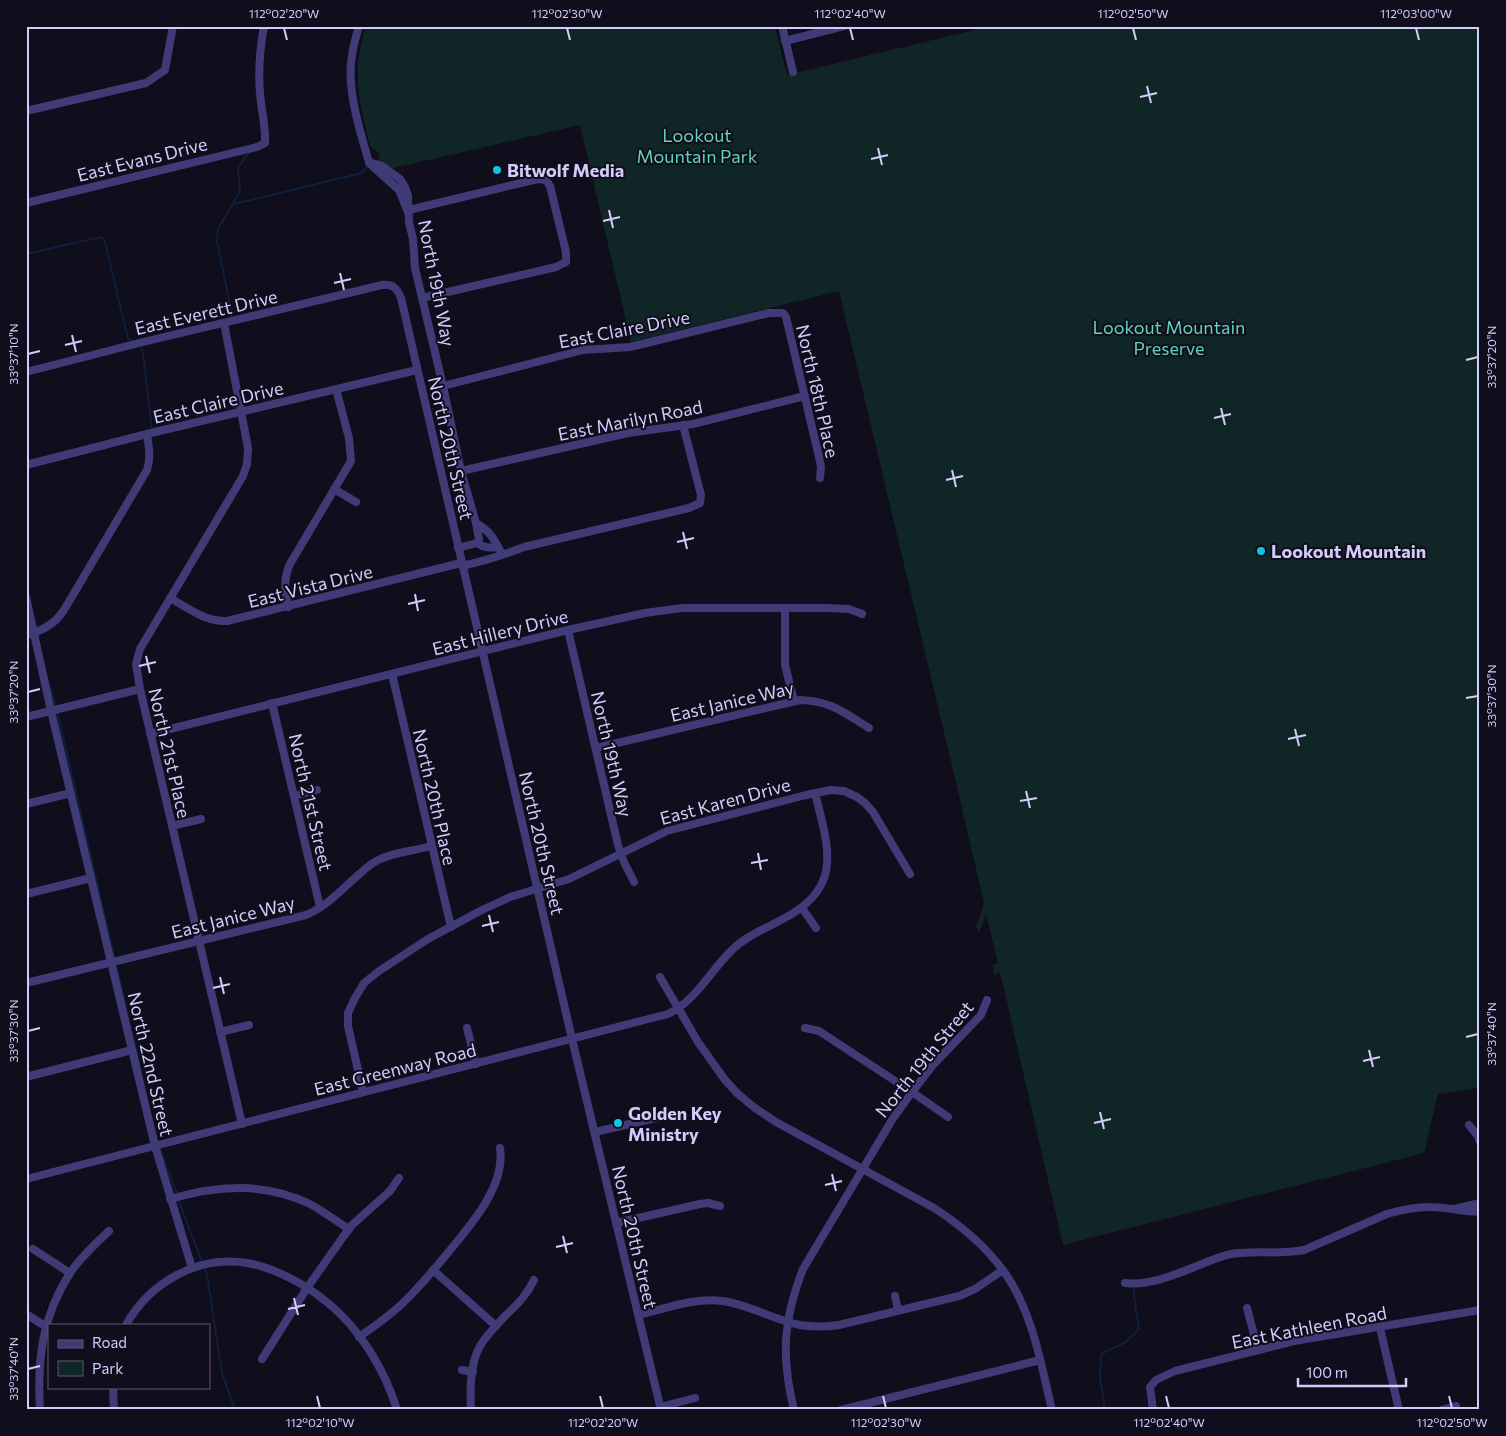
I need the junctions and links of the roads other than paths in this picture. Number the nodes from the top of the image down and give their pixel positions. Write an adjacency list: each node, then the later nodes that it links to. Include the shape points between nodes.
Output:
1 (173, 26): 8 (street, via 165,70 146,83)
2 (264, 26): 9 (street, East Evans Drive, via 259,70 265,143)
3 (359, 26): 10 (street, North 19th Way, via 351,58 352,86 362,139 369,162 382,166 400,179 408,196)
4 (782, 26): 6 (street)
5 (844, 26): 6 (street)
6 (785, 41): 7 (street)
7 (793, 72)
8 (26, 111)
9 (26, 203)
10 (408, 212): 12 (street, North 19th Way, via 414,268); 12 (street, via 538,179 546,180 566,252 566,262 556,267)
11 (394, 286): 14 (street, East Everett Drive, via 382,285); 15 (street, North 20th Street, via 401,298)
12 (422, 298): 17 (street, North 19th Way)
13 (783, 313): 17 (street, East Claire Drive, via 769,313 630,347 583,350); 19 (street, North 18th Place)
14 (224, 323): 16 (street, East Everett Drive); 20 (street, North 21st Place)
15 (417, 370): 18 (street, East Claire Drive); 31 (street, North 20th Street)
16 (26, 372)
17 (443, 386): 24 (street, North 19th Way)
18 (336, 389): 20 (street, East Claire Drive); 26 (street, via 349,438 350,461)
19 (805, 396): 21 (street, East Marilyn Road); 25 (street, North 18th Place, via 820,456)
20 (241, 412): 22 (street, East Claire Drive); 36 (street, North 21st Place, via 248,448 246,470)
21 (684, 425): 24 (street, East Marilyn Road, via 628,433); 32 (street, East Vista Drive, via 701,495 700,503 510,553)
22 (147, 434): 23 (street, East Claire Drive); 41 (street, via 150,451 147,470 102,540 62,614 54,623)
23 (26, 465)
24 (461, 471): 28 (street, North 19th Way)
25 (820, 478)
26 (334, 489): 27 (street); 37 (street, via 286,572 284,586)
27 (356, 502)
28 (476, 523): 29 (street); 32 (street, via 487,530)
29 (477, 543): 30 (street, East Vista Drive); 31 (street)
30 (486, 547): 32 (street, East Vista Drive); 33 (street)
31 (458, 548): 34 (street, North 20th Street)
32 (500, 550): 33 (street, East Vista Drive)
33 (486, 560): 34 (street, East Vista Drive)
34 (462, 565): 37 (street, East Vista Drive); 43 (street, North 20th Street)
35 (26, 597): 41 (street, North 22nd Street)
36 (170, 598): 37 (street, East Vista Drive, via 216,622); 45 (street, North 21st Place, via 137,656)
37 (288, 607)
38 (785, 608): 39 (street, East Hillery Drive, via 850,609); 40 (street, East Hillery Drive, via 674,608); 46 (street, via 785,665)
39 (862, 614)
40 (568, 630): 43 (street, East Hillery Drive); 52 (street, North 19th Way)
41 (35, 633): 42 (street); 48 (street, North 22nd Street)
42 (26, 635)
43 (483, 651): 44 (street, East Hillery Drive); 65 (street, North 20th Street)
44 (392, 674): 47 (street, East Hillery Drive); 60 (street, North 20th Place)
45 (140, 689): 48 (street); 51 (street, North 21st Place)
46 (794, 701): 50 (street, East Janice Way, via 834,706); 52 (street, East Janice Way)
47 (272, 703): 51 (street, East Hillery Drive); 56 (street, North 21st Street)
48 (51, 711): 49 (street); 54 (street, North 22nd Street)
49 (26, 717)
50 (869, 728)
51 (150, 734): 59 (street, North 21st Place)
52 (596, 748): 61 (street, North 19th Way)
53 (317, 790): 56 (street)
54 (71, 793): 57 (street); 63 (street, North 22nd Street)
55 (815, 793): 61 (street, East Karen Drive, via 667,831); 62 (street, East Karen Drive, via 832,790 857,796 872,812); 68 (street, East Greenway Road, via 826,838 828,863 815,896)
56 (294, 796): 67 (street, North 21st Street)
57 (26, 804)
58 (201, 819): 59 (street)
59 (172, 826): 71 (street, North 21st Place)
60 (431, 846): 67 (street, East Janice Way, via 377,860); 69 (street, North 20th Place)
61 (621, 853): 64 (street, North 19th Way); 65 (street, East Karen Drive)
62 (910, 874)
63 (92, 878): 66 (street); 72 (street, North 22nd Street)
64 (634, 882)
65 (538, 889): 69 (street, East Karen Drive, via 480,910); 81 (street, North 20th Street)
66 (26, 894)
67 (320, 907): 71 (street, East Janice Way, via 306,914)
68 (802, 908): 70 (street); 76 (street, East Greenway Road, via 743,940)
69 (451, 927): 85 (street, East Karen Drive, via 378,971 355,998 348,1013 348,1026)
70 (816, 928)
71 (199, 940): 72 (street, East Janice Way); 80 (street, North 21st Place)
72 (111, 962): 74 (street, East Janice Way); 82 (street, North 22nd Street)
73 (660, 977): 76 (street)
74 (26, 983)
75 (987, 1000): 86 (street, North 19th Street, via 981,1015)
76 (679, 1009): 81 (street, East Greenway Road); 95 (street, via 698,1042 738,1094 776,1122)
77 (249, 1025): 80 (street)
78 (467, 1028): 83 (street)
79 (805, 1028): 86 (street, via 819,1031)
80 (220, 1032): 89 (street, North 21st Place)
81 (572, 1039): 83 (street, East Greenway Road); 91 (street, North 20th Street)
82 (132, 1050): 84 (street); 93 (street, North 22nd Street)
83 (476, 1064): 85 (street, East Greenway Road)
84 (26, 1077)
85 (363, 1092): 89 (street, East Greenway Road)
86 (912, 1092): 88 (street); 95 (street, North 19th Street)
87 (660, 1117): 91 (street)
88 (948, 1117)
89 (242, 1124): 93 (street, East Greenway Road)
90 (1469, 1125): 92 (street)
91 (595, 1132): 103 (street, North 20th Street)
92 (1480, 1142)
93 (155, 1146): 97 (street, East Greenway Road); 98 (street, North 22nd Street)
94 (500, 1148): 108 (street, via 501,1165 485,1204)
95 (862, 1169): 109 (street, via 953,1220 971,1234); 120 (street, North 19th Street, via 804,1269)
96 (399, 1178): 104 (street, via 390,1191)
97 (26, 1179)
98 (170, 1198): 104 (street, via 224,1187 267,1190 310,1204); 107 (street, North 22nd Street)
99 (1480, 1203): 101 (street)
100 (720, 1206): 103 (street, via 700,1204)
101 (1469, 1209): 102 (street); 112 (street, via 1417,1207 1401,1210 1304,1250 1234,1253 1172,1276)
102 (1480, 1211)
103 (616, 1223): 119 (street, North 20th Street)
104 (349, 1229): 113 (street)
105 (108, 1231): 110 (street)
106 (33, 1249): 110 (street)
107 (192, 1268): 113 (street, via 216,1263 245,1263 272,1270); 121 (street, via 163,1283 145,1299)
108 (433, 1270): 123 (street); 125 (street, via 405,1302)
109 (1003, 1270): 116 (street, via 958,1296); 128 (street, via 1026,1315)
110 (70, 1273): 122 (street)
111 (534, 1280): 123 (street, via 526,1296)
112 (1125, 1284)
113 (307, 1288): 125 (street, via 328,1303); 127 (street)
114 (895, 1296): 116 (street)
115 (1247, 1308): 126 (street)
116 (898, 1310): 120 (street, via 839,1325 820,1327)
117 (1480, 1310): 124 (street, East Kathleen Road)
118 (26, 1314): 122 (street)
119 (638, 1315): 120 (street, via 697,1301 721,1300); 134 (street, North 20th Street)
120 (788, 1322): 139 (street, North 19th Street, via 786,1366)
121 (127, 1324)
122 (45, 1326): 135 (street, via 40,1364)
123 (496, 1326): 130 (street, via 480,1346)
124 (1380, 1328): 126 (street, East Kathleen Road, via 1304,1339); 143 (street)
125 (359, 1337): 137 (street, via 383,1375)
126 (1258, 1350): 142 (street, East Kathleen Road, via 1175,1371 1156,1380 1150,1387)
127 (262, 1359)
128 (1040, 1360): 140 (street); 141 (street)
129 (462, 1370): 130 (street)
130 (473, 1372): 138 (street)
131 (113, 1388): 136 (street)
132 (695, 1398): 134 (street, North 20th Street)
133 (1456, 1406): 144 (street)
134 (661, 1408)
135 (40, 1410)
136 (114, 1410)
137 (397, 1410)
138 (471, 1410)
139 (794, 1410)
140 (841, 1410)
141 (1052, 1410)
142 (1153, 1410)
143 (1399, 1410)
144 (1441, 1410)

